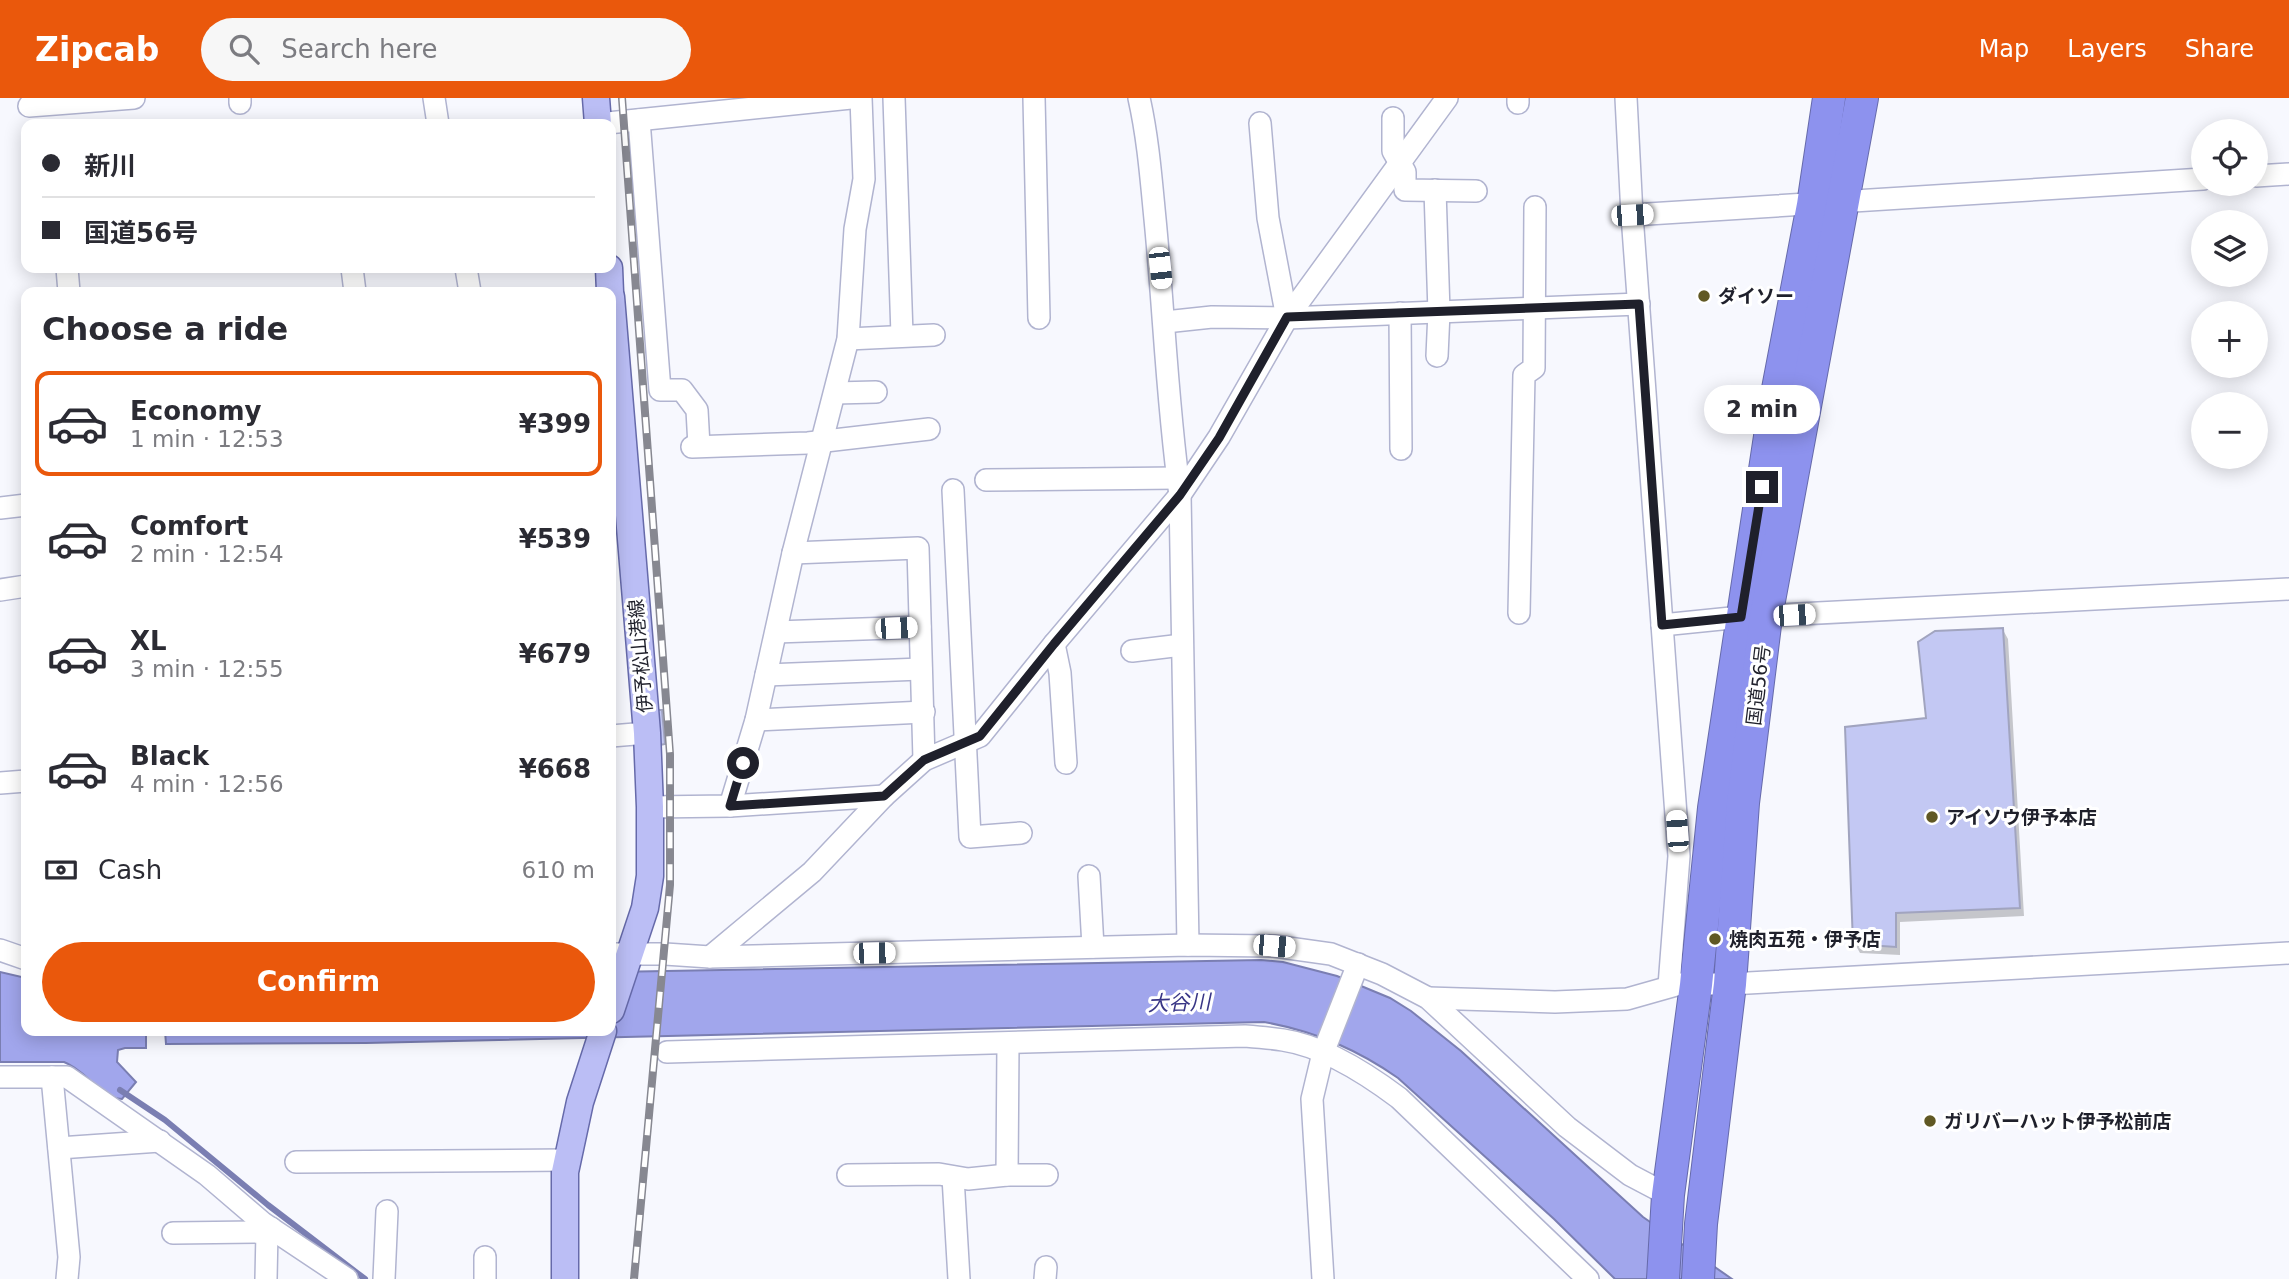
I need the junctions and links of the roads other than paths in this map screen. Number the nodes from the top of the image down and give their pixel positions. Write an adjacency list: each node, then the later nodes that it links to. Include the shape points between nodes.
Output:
1 (134, 98): 14 (street)
2 (434, 98): 16 (street)
3 (596, 98): 17 (main road)
4 (851, 98): 13 (street)
5 (861, 98): 39 (street, via 864,179 855,229)
6 (894, 98): 37 (street)
7 (1034, 98): 35 (street)
8 (1139, 98): 36 (street, via 1147,132)
9 (1447, 98): 21 (street)
10 (1626, 98): 29 (street)
11 (1829, 98): 27 (highway, 国道56号)
12 (1862, 98): 27 (highway, 国道56号)
13 (815, 100): 18 (street)
14 (30, 109)
15 (1393, 118): 21 (street, via 1393,151)
16 (437, 119)
17 (598, 119)
18 (639, 120): 19 (street); 45 (street, via 660,390 682,390 697,410 696,447)
19 (616, 122)
20 (1260, 123): 34 (street, via 1268,218)
21 (1399, 163): 25 (street, via 1405,172 1405,190); 34 (street)
22 (2289, 174): 23 (street)
23 (2268, 175)
24 (2191, 180): 27 (street)
25 (1435, 190): 26 (street); 32 (street)
26 (1476, 191)
27 (1827, 203): 29 (street); 57 (highway, 国道56号, via 1774,410)
28 (1535, 207): 31 (street)
29 (1632, 215): 30 (street)
30 (1639, 304): 31 (street); 58 (street)
31 (1535, 308): 32 (street); 56 (street, via 1534,368 1524,375)
32 (1439, 312): 33 (street); 40 (street)
33 (1400, 313): 34 (street); 46 (street)
34 (1287, 317): 36 (street); 48 (street, via 1219,438)
35 (1039, 318)
36 (1165, 322): 48 (street)
37 (902, 335): 38 (street); 39 (street)
38 (934, 335)
39 (848, 339): 42 (street)
40 (1437, 356)
41 (876, 392): 42 (street)
42 (835, 393): 45 (street)
43 (929, 429): 45 (street)
44 (616, 437): 68 (main road, 伊予松山港線)
45 (823, 440): 52 (street)
46 (1401, 449)
47 (986, 480): 48 (street)
48 (1179, 487): 61 (street); 62 (street)
49 (953, 490): 70 (street)
50 (21, 506): 51 (street)
51 (0, 508)
52 (793, 553): 59 (street, via 918,548); 60 (street)
53 (21, 587): 55 (street)
54 (2289, 589): 57 (street)
55 (0, 590)
56 (1519, 613)
57 (1754, 617): 58 (street); 88 (highway, 国道56号); 89 (highway, 国道56号)
58 (1662, 625): 89 (street, via 1679,856)
59 (920, 627): 60 (street); 64 (street)
60 (776, 632): 65 (street)
61 (1054, 644): 70 (street, via 980,736); 72 (street)
62 (1182, 645): 63 (street); 80 (street)
63 (1132, 650)
64 (921, 670): 65 (street); 66 (street)
65 (766, 675): 67 (street)
66 (924, 712): 67 (street); 71 (street)
67 (756, 719): 76 (street)
68 (647, 733): 69 (street); 77 (main road, 伊予松山港線)
69 (616, 736)
70 (965, 743): 71 (street); 78 (street, via 970,837)
71 (924, 760): 75 (street)
72 (1066, 764)
73 (21, 781): 74 (street)
74 (0, 783)
75 (884, 796): 76 (street); 86 (street, via 813,872)
76 (730, 806): 77 (street)
77 (650, 807): 85 (main road, 伊予松山港線, via 645,908)
78 (1021, 834)
79 (1089, 876): 81 (street)
80 (1188, 944): 81 (street); 87 (street, via 1303,949 1331,954)
81 (1093, 947): 86 (street)
82 (0, 950): 84 (street)
83 (2289, 953): 88 (street)
84 (21, 957)
85 (623, 957): 86 (street); 90 (main road, 伊予松山港線)
86 (710, 957)
87 (1356, 969): 91 (street, via 1382,974); 94 (street)
88 (1730, 984): 89 (street); 121 (highway, 国道56号)
89 (1682, 986): 91 (street, via 1627,999); 106 (highway, 国道56号)
90 (616, 988)
91 (1427, 998): 106 (street, via 1567,1127)
92 (600, 1040): 100 (main road)
93 (1008, 1044): 94 (street, via 1245,1036); 95 (street); 103 (street)
94 (1324, 1049): 118 (street, via 1312,1099); 119 (street, via 1399,1098)
95 (667, 1052)
96 (0, 1077): 97 (street)
97 (52, 1077): 98 (street, via 67,1077); 99 (street)
98 (160, 1141): 99 (street); 108 (street)
99 (59, 1148): 111 (street)
100 (567, 1160): 101 (street); 116 (main road)
101 (296, 1162)
102 (848, 1175): 105 (street, via 939,1174)
103 (1007, 1175): 104 (street); 105 (street)
104 (1047, 1175)
105 (953, 1178): 117 (street)
106 (1667, 1202): 120 (highway, 国道56号)
107 (387, 1211): 114 (street)
108 (269, 1230): 109 (street); 112 (street); 113 (street)
109 (173, 1233)
110 (485, 1257): 115 (street)
111 (67, 1279)
112 (266, 1279)
113 (346, 1279)
114 (384, 1279)
115 (485, 1279)
116 (565, 1279)
117 (959, 1279)
118 (1323, 1279)
119 (1588, 1279)
120 (1663, 1279)
121 (1698, 1279)

